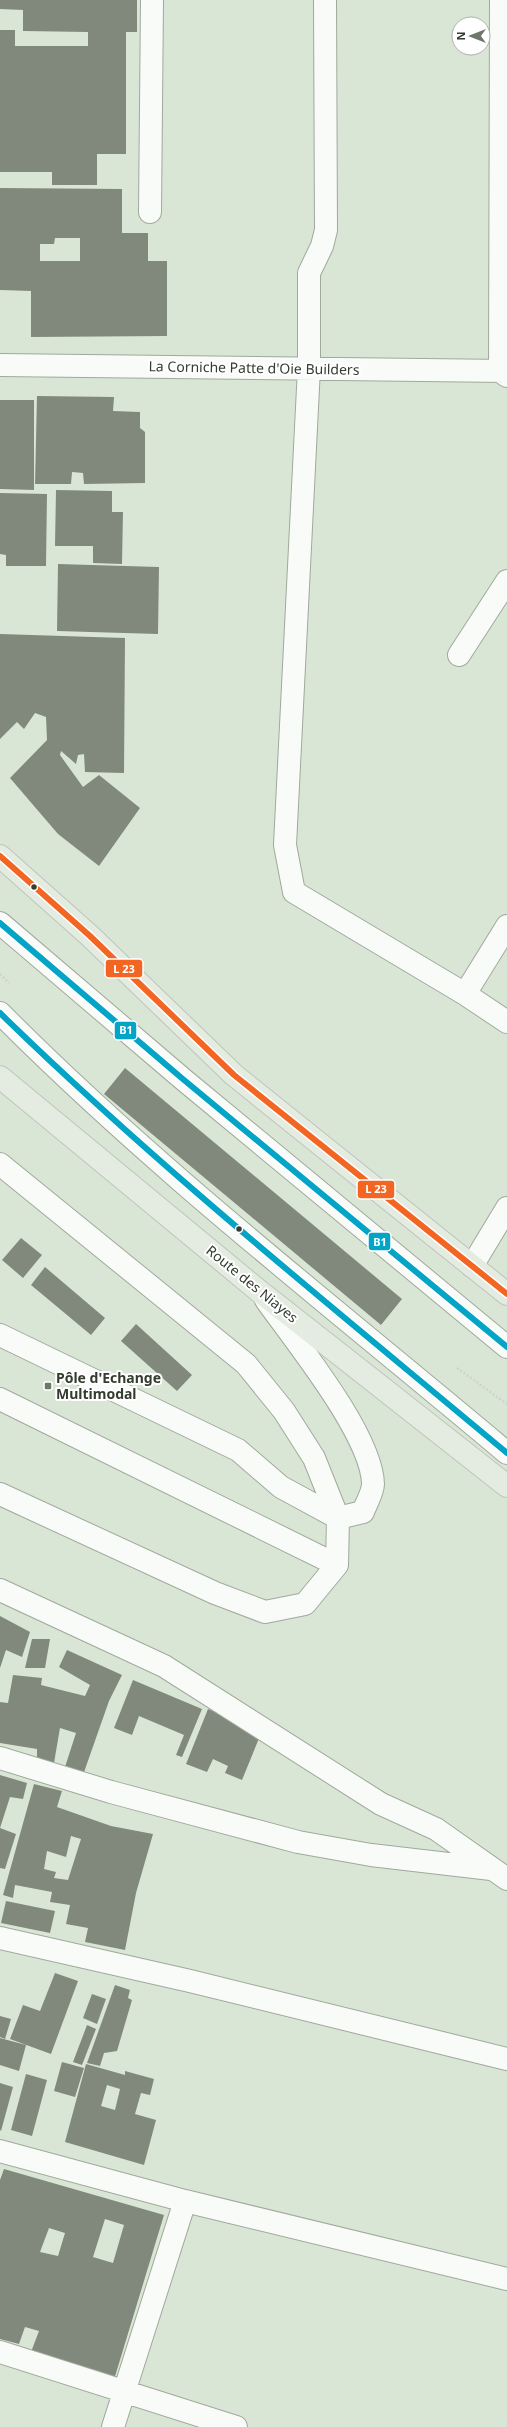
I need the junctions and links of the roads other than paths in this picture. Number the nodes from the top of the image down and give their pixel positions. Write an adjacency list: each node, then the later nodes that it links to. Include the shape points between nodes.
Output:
1 (152, 0): 4 (street)
2 (325, 0): 6 (street, via 326,230 322,246 309,273)
3 (501, 0): 7 (street)
4 (150, 212)
5 (0, 365): 6 (street, La Corniche Patte d'Oie Builders)
6 (309, 368): 7 (street, La Corniche Patte d'Oie Builders); 13 (street, via 285,845 294,892)
7 (505, 372)
8 (507, 581): 9 (street)
9 (459, 655)
10 (0, 856): 19 (main road, via 90,936 234,1076)
11 (0, 923): 23 (street, via 184,1080)
12 (507, 926): 13 (street)
13 (465, 994): 15 (street)
14 (0, 1013): 25 (street, via 81,1094 239,1231)
15 (507, 1022)
16 (0, 1077): 20 (main road, Route des Niayes)
17 (0, 1164): 28 (street, via 246,1364 284,1411 314,1458)
18 (507, 1208): 19 (street)
19 (472, 1266): 21 (main road)
20 (259, 1291): 26 (main road, Route des Niayes); 28 (street, via 343,1410 369,1461 373,1485 363,1512)
21 (507, 1294)
22 (0, 1335): 28 (street, via 238,1450 282,1487)
23 (507, 1347)
24 (0, 1399): 29 (street)
25 (507, 1453)
26 (507, 1486)
27 (0, 1494): 29 (street, via 215,1593 265,1612 305,1604)
28 (338, 1518): 29 (street)
29 (337, 1566)
30 (0, 1590): 32 (street, via 164,1666 327,1767 381,1804 436,1829)
31 (0, 1758): 32 (street, via 111,1792 298,1842)
32 (500, 1874)
33 (0, 1938): 34 (street, via 190,1981)
34 (507, 2059)
35 (0, 2151): 36 (street)
36 (185, 2201): 37 (street); 39 (street)
37 (507, 2279)
38 (0, 2352): 39 (street)
39 (125, 2393): 40 (street); 41 (street)
40 (113, 2427)
41 (236, 2427)

